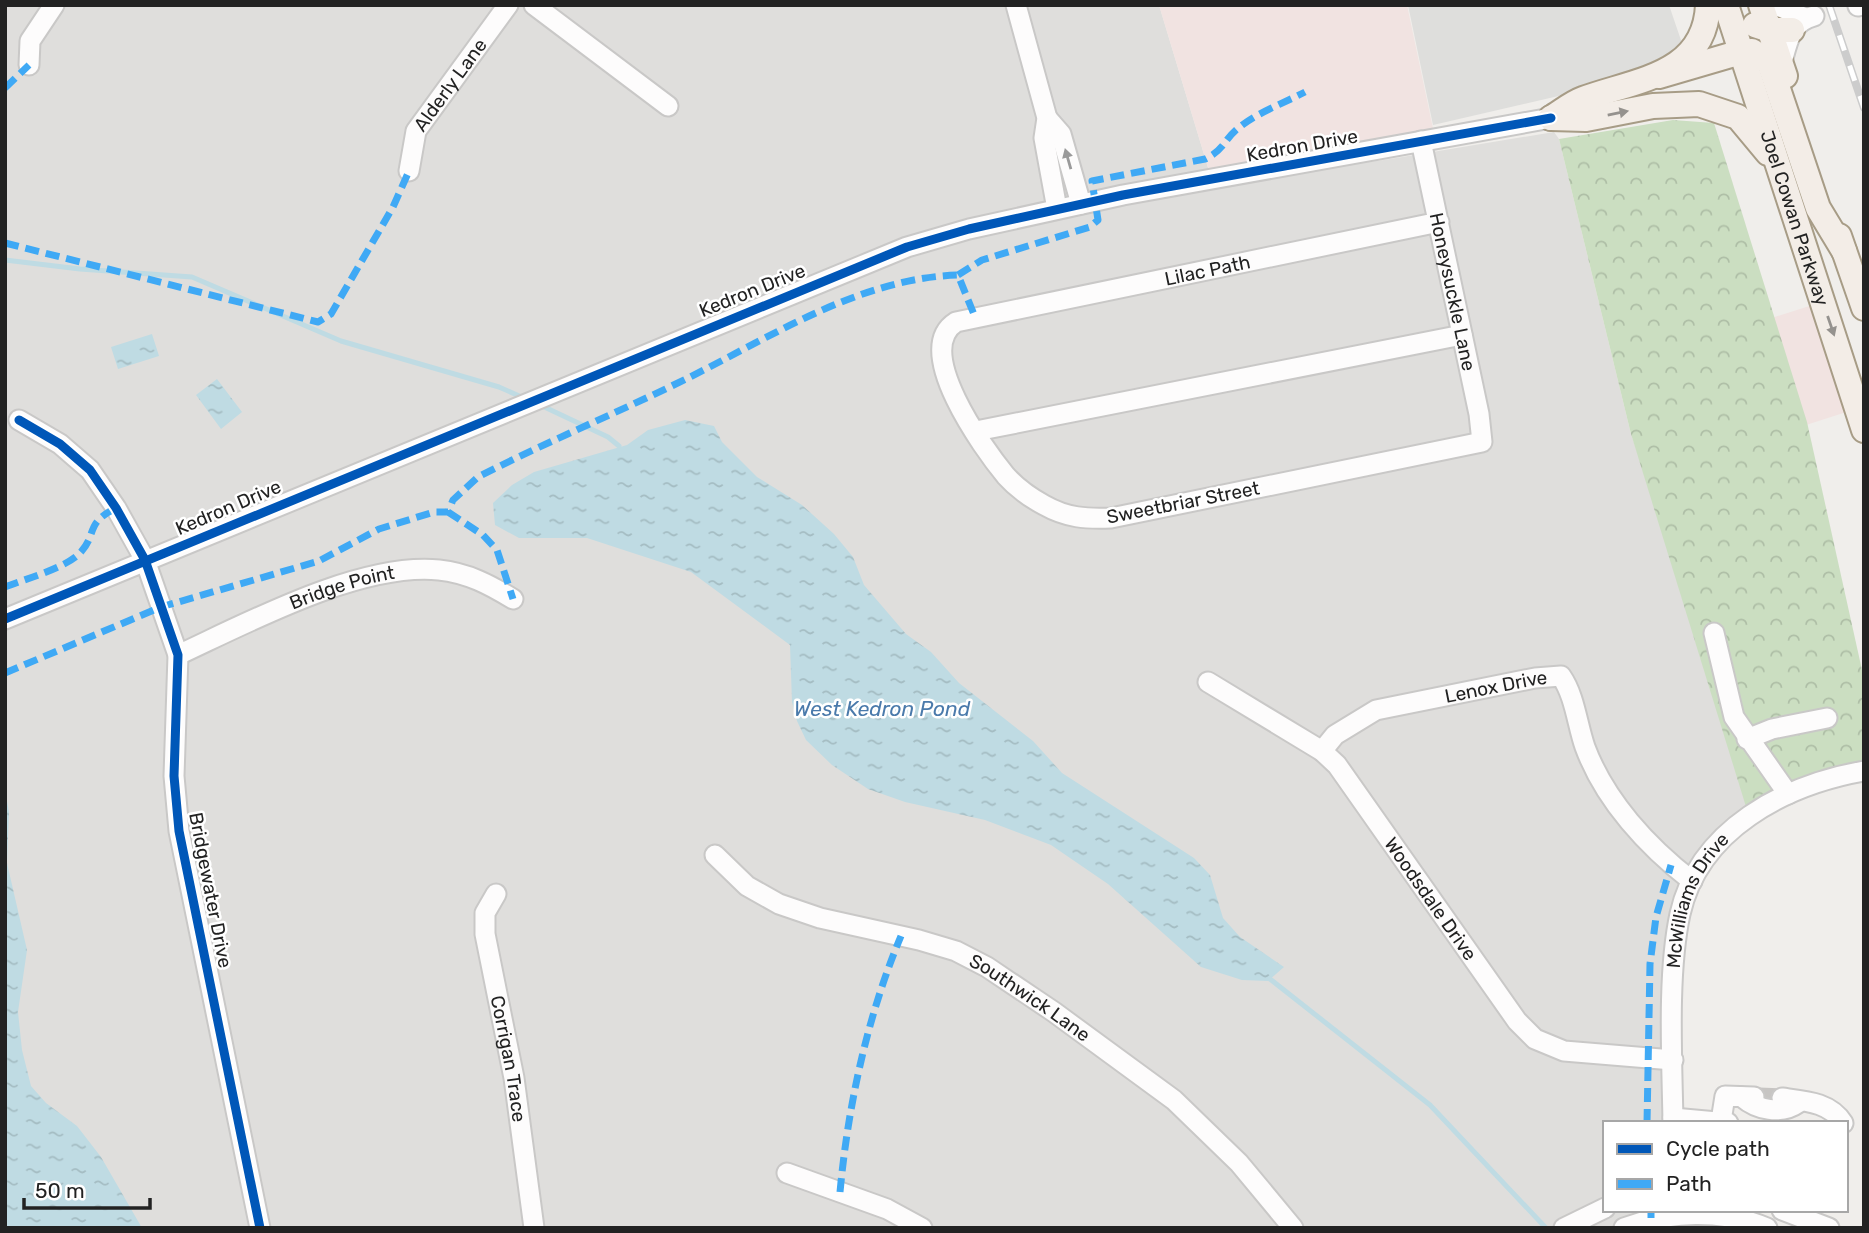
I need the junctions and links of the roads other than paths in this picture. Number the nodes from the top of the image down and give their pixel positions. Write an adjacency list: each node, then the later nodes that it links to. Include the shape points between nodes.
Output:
1 (54, 5): 12 (street, via 30,41)
2 (508, 5): 19 (street, Alderly Lane, via 416,131)
3 (534, 5): 14 (street)
4 (1016, 5): 15 (street)
5 (1708, 5): 13 (main road, via 1706,27 1695,46)
6 (1726, 5): 11 (main road, Joel Cowan Parkway)
7 (1740, 5): 10 (main road, via 1754,24)
8 (1761, 5): 10 (main road, Joel Cowan Parkway)
9 (1776, 5): 10 (street)
10 (1795, 24): 23 (main road, Joel Cowan Parkway, via 1781,66)
11 (1741, 52): 13 (main road); 18 (main road, Joel Cowan Parkway); 23 (main road, via 1752,51 1769,62 1818,208)
12 (29, 65)
13 (1659, 76): 16 (main road, via 1581,100)
14 (668, 106)
15 (1047, 118): 20 (street, one-way to 15, via 1061,134); 21 (street, via 1044,138)
16 (1550, 118): 17 (street, Kedron Drive); 18 (main road, one-way to 18, via 1586,119 1653,106 1699,104 1738,117)
17 (1420, 141): 20 (street, Kedron Drive); 22 (street, Honeysuckle Lane)
18 (1779, 169): 28 (main road, Joel Cowan Parkway, one-way to 28)
19 (409, 171)
20 (1081, 204): 21 (street, Kedron Drive)
21 (1057, 209): 31 (street, Kedron Drive, via 907,247)
22 (1439, 222): 25 (street, Lilac Path); 26 (street, Honeysuckle Lane)
23 (1844, 251): 24 (main road, Joel Cowan Parkway)
24 (1864, 308)
25 (975, 317): 29 (street, Sweetbriar Street, via 947,327 940,354 944,371)
26 (1462, 335): 29 (street); 30 (street, Honeysuckle Lane)
27 (19, 420): 31 (street, Bridgewater Drive, via 60,444 90,470)
28 (1864, 430)
29 (976, 431): 30 (street, Sweetbriar Street, via 1008,478 1071,518 1136,513)
30 (1482, 442)
31 (145, 560): 33 (street, Kedron Drive); 35 (street, Bridgewater Drive)
32 (513, 599): 35 (street, Bridge Point, via 471,577 440,570 394,571 291,604)
33 (5, 619)
34 (1714, 633): 38 (street, via 1727,697)
35 (178, 655): 56 (street, Bridgewater Drive, via 174,776 179,831)
36 (1208, 682): 39 (street, Woodsdale Drive)
37 (1827, 718): 38 (street)
38 (1747, 739): 41 (street)
39 (1322, 751): 43 (street, Lenox Drive, via 1335,735 1376,710 1561,676 1596,771 1651,848); 45 (street, Woodsdale Drive, via 1354,786 1517,1021 1535,1039 1564,1051)
40 (1864, 771): 41 (street, McWilliams Drive)
41 (1788, 794): 43 (street, McWilliams Drive, via 1730,830)
42 (715, 855): 59 (street, Southwick Lane, via 747,886 779,904 956,951 987,967 1174,1100 1238,1163)
43 (1692, 881): 45 (street, McWilliams Drive, via 1675,950)
44 (496, 894): 57 (street, Corrigan Trace, via 485,913 485,934 514,1078)
45 (1673, 1060): 48 (street, McWilliams Drive)
46 (1782, 1098): 47 (street)
47 (1802, 1100): 49 (street, via 1790,1109 1755,1108 1751,1097 1725,1096); 50 (street, via 1836,1112)
48 (1673, 1121)
49 (1725, 1121)
50 (1841, 1121)
51 (787, 1173): 58 (street, via 887,1209)
52 (1603, 1209): 60 (street)
53 (1674, 1212): 61 (street); 62 (street)
54 (1788, 1212): 55 (street)
55 (1819, 1222)
56 (260, 1228)
57 (534, 1228)
58 (922, 1228)
59 (1293, 1228)
60 (1563, 1228)
61 (1625, 1228)
62 (1767, 1228)

